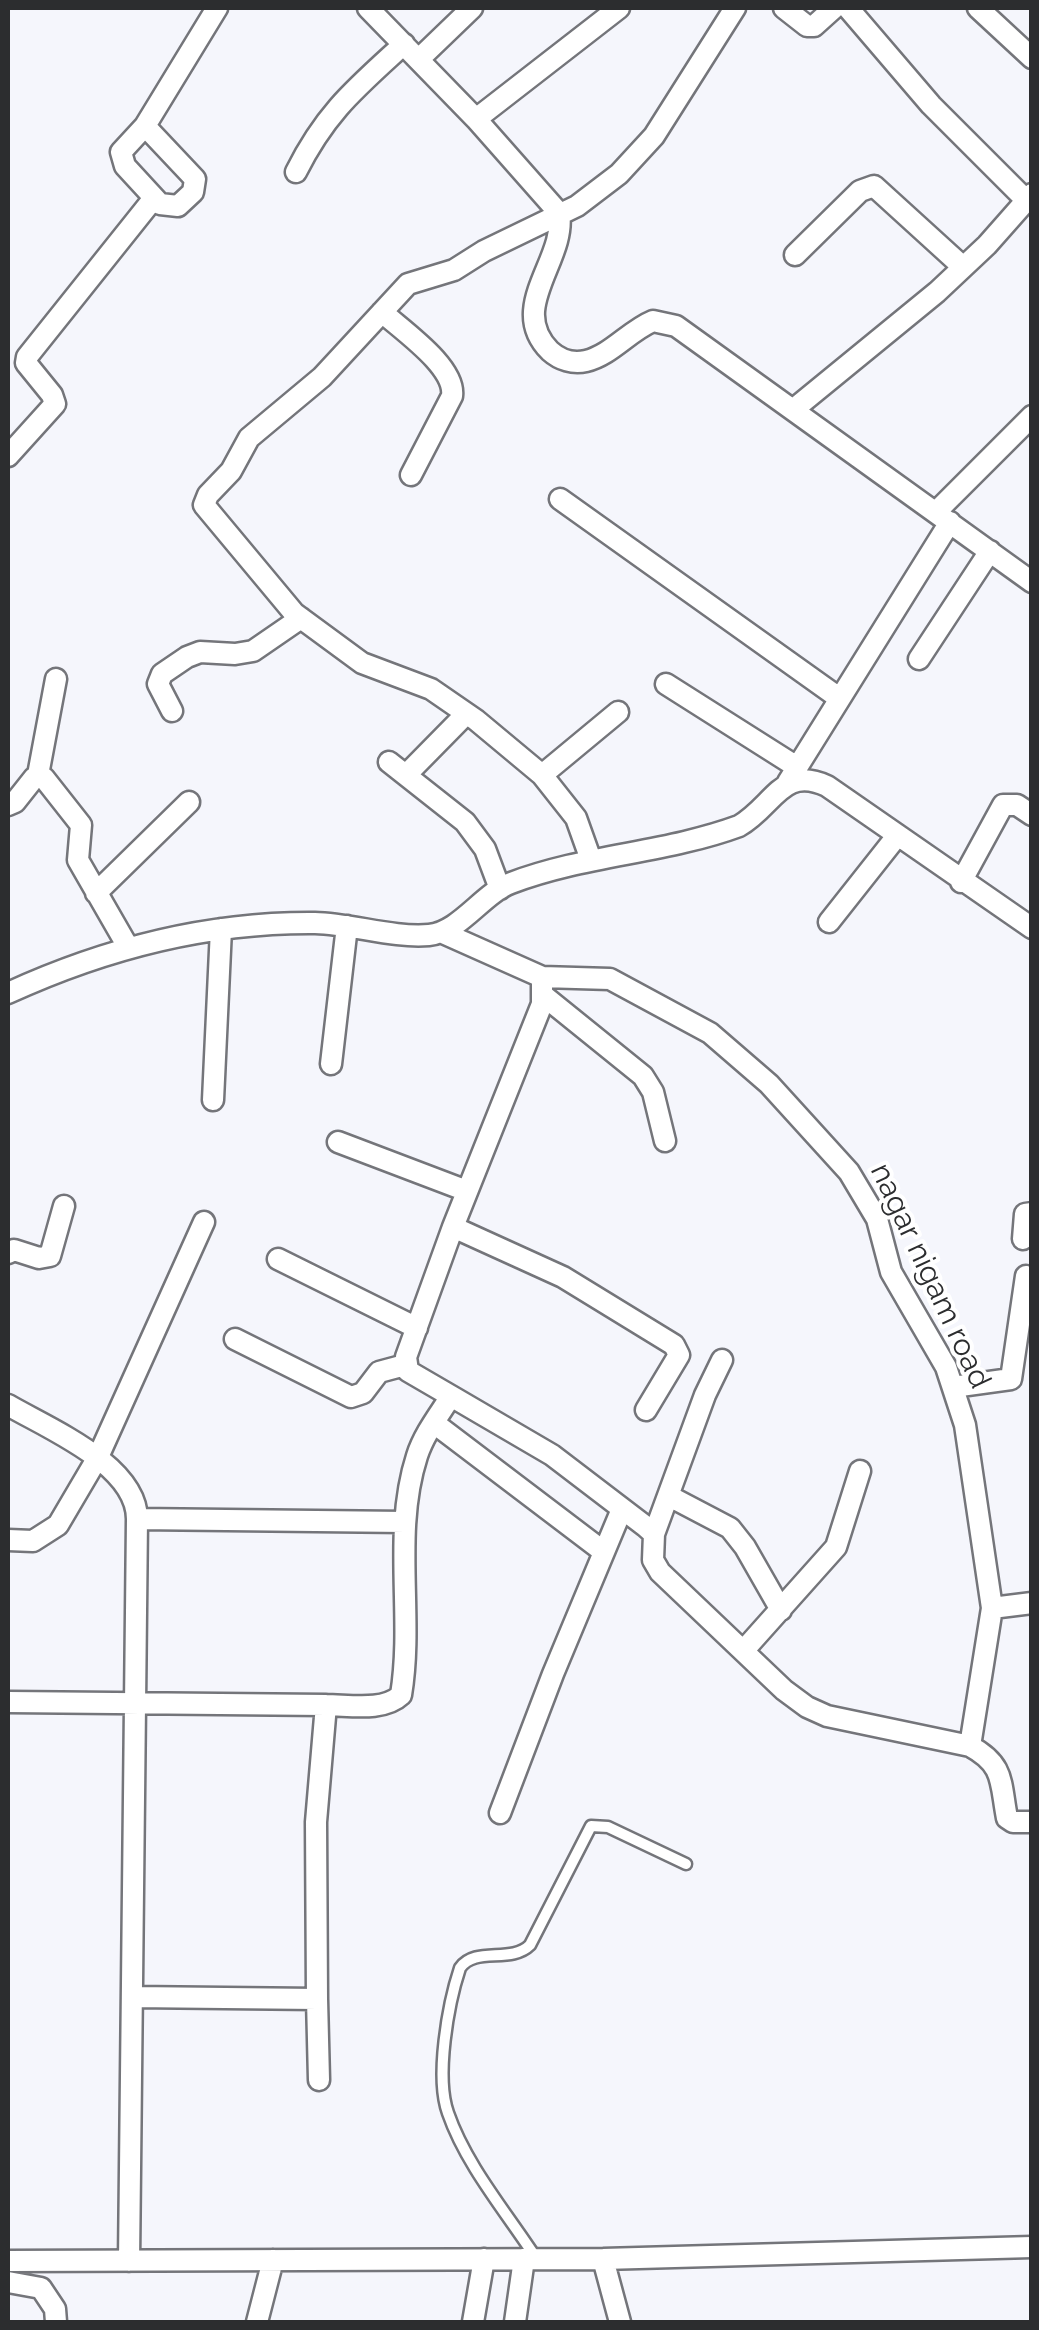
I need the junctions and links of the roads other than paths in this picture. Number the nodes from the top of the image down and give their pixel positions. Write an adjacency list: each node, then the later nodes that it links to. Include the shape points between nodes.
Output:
1 (218, 8): 13 (street)
2 (368, 8): 10 (street)
3 (472, 8): 10 (street)
4 (619, 8): 12 (street)
5 (735, 8): 17 (street, via 636,157 604,187)
6 (784, 8): 7 (street, via 807,26)
7 (834, 8)
8 (848, 8): 15 (street, via 931,104)
9 (978, 8): 11 (street)
10 (412, 51): 12 (street); 14 (street, via 329,114)
11 (1032, 58)
12 (476, 119): 17 (street)
13 (144, 126): 16 (street, via 121,156); 16 (street, via 195,179 193,192 178,206)
14 (296, 172)
15 (1029, 197): 19 (street)
16 (154, 198): 23 (street, via 26,357 55,404)
17 (559, 213): 20 (street, via 454,270 408,284); 21 (street, via 558,240 535,298 534,326 556,357 584,362 645,324 666,322)
18 (795, 255): 19 (street, via 866,186 874,186)
19 (964, 267): 21 (street)
20 (382, 312): 24 (street, via 454,386); 29 (street, via 322,376 249,438 205,499 206,510)
21 (794, 410): 26 (street)
22 (1032, 416): 26 (street)
23 (8, 456)
24 (411, 475)
25 (560, 499): 33 (street)
26 (943, 517): 27 (street); 33 (street)
27 (990, 551): 28 (street); 30 (street)
28 (1032, 582)
29 (302, 618): 34 (street, via 254,652 200,652 162,674 158,684); 36 (street, via 362,663 430,688)
30 (919, 659)
31 (56, 679): 38 (street)
32 (666, 684): 37 (street)
33 (839, 698): 37 (street)
34 (172, 711)
35 (618, 712): 39 (street)
36 (466, 714): 39 (street); 46 (street, via 397,769 465,822)
37 (792, 774): 43 (street, via 827,786); 44 (street, via 739,826)
38 (38, 775): 41 (street); 47 (street, via 81,825 78,860)
39 (542, 775): 44 (street, via 576,818)
40 (189, 802): 47 (street)
41 (8, 806)
42 (1032, 815): 45 (street, via 1004,805)
43 (898, 836): 45 (street); 48 (street)
44 (591, 860): 46 (street)
45 (961, 882): 50 (street)
46 (500, 889): 52 (street)
47 (96, 893): 53 (street)
48 (829, 922)
49 (347, 926): 51 (street); 52 (street); 56 (street)
50 (1032, 928)
51 (221, 930): 53 (street); 57 (street)
52 (441, 932): 54 (street, nagar nigam road)
53 (128, 947): 55 (street)
54 (543, 986): 58 (street, via 643,1076); 60 (street); 73 (street, nagar nigam road, via 603,978 619,983 710,1033 768,1084 849,1172 876,1219 890,1272)
55 (8, 993)
56 (331, 1064)
57 (212, 1100)
58 (665, 1141)
59 (338, 1142): 60 (street)
60 (467, 1192): 64 (street)
61 (64, 1206): 66 (street, via 50,1256)
62 (1032, 1213): 65 (street, via 1025,1214)
63 (204, 1222): 78 (street)
64 (453, 1226): 69 (street); 76 (street, via 544,1267 674,1345 679,1355)
65 (1023, 1238)
66 (8, 1253)
67 (278, 1259): 69 (street)
68 (1026, 1276): 73 (street, via 1011,1379)
69 (417, 1328): 72 (street)
70 (235, 1338): 72 (street, via 352,1397 379,1372)
71 (722, 1360): 80 (street)
72 (405, 1365): 74 (street)
73 (953, 1387): 88 (street, nagar nigam road, via 970,1451)
74 (451, 1396): 77 (street); 81 (street, via 552,1455)
75 (8, 1405): 78 (street)
76 (646, 1410)
77 (434, 1423): 83 (street, via 414,1468); 86 (street)
78 (98, 1457): 82 (street, via 133,1494); 85 (street, via 58,1526 33,1541)
79 (860, 1471): 89 (street, via 836,1547)
80 (669, 1496): 84 (street); 89 (street, via 730,1528)
81 (622, 1510): 84 (street); 86 (street)
82 (137, 1519): 83 (street); 91 (street)
83 (405, 1522): 93 (street, via 401,1694 382,1705)
84 (654, 1534): 90 (street, via 656,1567)
85 (8, 1540)
86 (604, 1552): 95 (street)
87 (1032, 1603): 88 (street)
88 (992, 1608): 94 (street, nagar nigam road)
89 (781, 1610): 90 (street)
90 (744, 1650): 94 (street, via 784,1690 827,1716)
91 (136, 1701): 92 (street); 93 (street); 98 (street)
92 (8, 1702)
93 (326, 1704): 99 (street, via 315,1837)
94 (970, 1746): 96 (street, via 999,1771 1006,1818)
95 (500, 1813)
96 (1032, 1822)
97 (686, 1864): 103 (lane, via 608,1826 591,1826 530,1945 516,1954 473,1958 460,1968 442,2071 447,2112)
98 (133, 1997): 99 (street); 107 (street)
99 (317, 1999): 100 (street)
100 (319, 2080)
101 (1032, 2247): 104 (street)
102 (484, 2259): 103 (street); 105 (street); 111 (street)
103 (530, 2259): 104 (street); 112 (street)
104 (603, 2259): 113 (street)
105 (273, 2260): 107 (street); 110 (street)
106 (8, 2261): 107 (street)
107 (129, 2261)
108 (8, 2282): 109 (street, via 41,2288)
109 (56, 2322)
110 (257, 2322)
111 (473, 2322)
112 (515, 2322)
113 (620, 2322)

